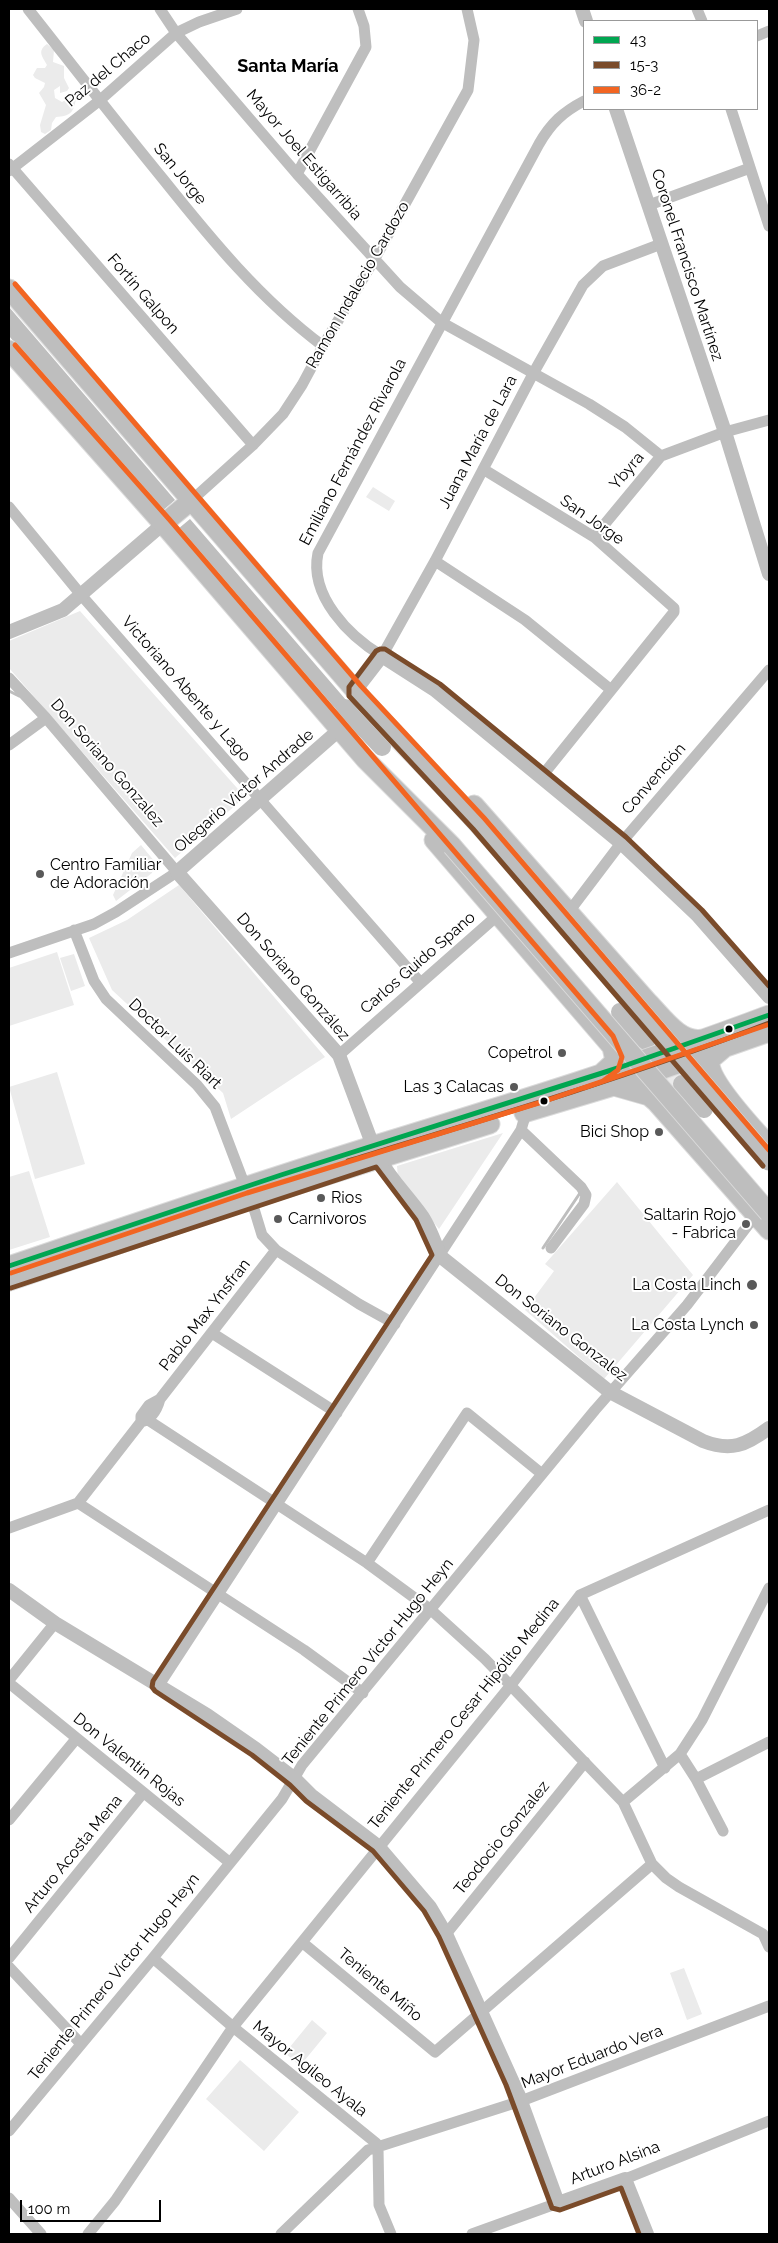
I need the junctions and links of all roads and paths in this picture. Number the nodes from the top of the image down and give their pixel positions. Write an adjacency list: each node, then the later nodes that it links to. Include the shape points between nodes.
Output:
1 (28, 9): 7 (street, San Jorge)
2 (160, 9): 6 (street, Mayor Joel Estigarribia)
3 (236, 9): 6 (street, Paz del Chaco)
4 (358, 9): 13 (street, via 366,47)
5 (467, 9): 17 (street, Ramon Indalecio Cardozo, via 474,40 468,90)
6 (176, 33): 7 (street, Paz del Chaco); 13 (street, Mayor Joel Estigarribia)
7 (99, 101): 11 (street, Paz del Chaco); 20 (street, San Jorge, via 246,278 295,325)
8 (583, 102): 19 (street, Emiliano Fernández Rivarola, via 550,126)
9 (616, 110): 14 (street, Coronel Francisco Martínez)
10 (731, 110): 12 (street)
11 (10, 168): 25 (street, Fortín Galpon)
12 (750, 168): 14 (street); 15 (street)
13 (297, 174): 17 (street, Mayor Joel Estigarribia)
14 (649, 206): 16 (street, Coronel Francisco Martínez)
15 (769, 226)
16 (661, 244): 22 (street, Juana María de Lara, via 607,264 592,275); 24 (street, Coronel Francisco Martínez)
17 (374, 260): 19 (street, Mayor Joel Estigarribia); 20 (street, Ramon Indalecio Cardozo)
18 (9, 289): 28 (highway)
19 (442, 322): 22 (street, Mayor Joel Estigarribia); 36 (street, Emiliano Fernández Rivarola, via 315,564 318,580 335,614 365,645)
20 (323, 346): 25 (street, Ramon Indalecio Cardozo, via 293,400)
21 (9, 350): 30 (highway)
22 (534, 372): 26 (street, Mayor Joel Estigarribia, via 626,427); 27 (street, Juana María de Lara)
23 (769, 420): 24 (street, Ybyra)
24 (725, 432): 26 (street, Ybyra); 33 (street, Coronel Francisco Martínez)
25 (253, 445): 28 (street, Ramon Indalecio Cardozo)
26 (661, 456): 31 (street, Ybyra)
27 (482, 469): 31 (street, San Jorge); 32 (street, Juana María de Lara)
28 (187, 504): 30 (highway, Ramon Indalecio Cardozo); 40 (highway)
29 (10, 512): 34 (street, Victoriano Abente y Lago)
30 (166, 522): 34 (street); 42 (highway)
31 (594, 537): 39 (street, San Jorge, via 674,608)
32 (435, 561): 36 (street, Juana María de Lara); 39 (street, via 525,620)
33 (769, 574)
34 (82, 596): 35 (street, via 63,610); 47 (street, Victoriano Abente y Lago)
35 (9, 632)
36 (382, 656): 40 (street, Juana María de Lara); 46 (street, Emiliano Fernández Rivarola, via 435,690)
37 (769, 670): 48 (street, Convención)
38 (9, 678): 41 (street, Don Soriano Gonzalez)
39 (610, 689): 46 (street)
40 (356, 691): 45 (highway)
41 (46, 718): 43 (street); 49 (street, Don Soriano Gonzalez)
42 (339, 730): 44 (highway); 47 (street, Olegario Victor Andrade)
43 (9, 745)
44 (365, 759): 51 (highway); 68 (highway, bridge, via 452,846)
45 (424, 764): 50 (highway, via 474,804); 66 (highway, bridge)
46 (542, 776): 48 (street, Emiliano Fernández Rivarola)
47 (261, 798): 49 (street, Olegario Victor Andrade); 54 (street, Victoriano Abente y Lago)
48 (622, 843): 50 (street, Convención); 55 (street, Emiliano Fernández Rivarola, via 697,915)
49 (178, 872): 52 (street, Olegario Victor Andrade, via 116,912); 60 (street, Don Soriano González)
50 (568, 913): 58 (highway, via 679,1033 694,1041)
51 (498, 915): 54 (street, Carlos Guido Spano); 62 (highway, via 612,1047 615,1061)
52 (74, 930): 53 (street, Olegario Victor Andrade); 67 (street, Doctor Luis Riart, via 94,981 106,1000 197,1085 215,1107)
53 (9, 953)
54 (420, 982): 60 (street, Carlos Guido Spano)
55 (769, 997)
56 (769, 1015): 58 (highway)
57 (769, 1032): 59 (highway)
58 (706, 1039): 61 (highway)
59 (724, 1048): 61 (highway); 64 (highway, via 710,1060 710,1069)
60 (339, 1055): 65 (street, Don Soriano González)
61 (669, 1059): 62 (highway)
62 (608, 1080): 63 (highway); 65 (highway, via 528,1099); 68 (highway, via 649,1096 656,1102)
63 (524, 1121): 65 (highway); 70 (street, via 586,1195 584,1204); 72 (street)
64 (769, 1146)
65 (376, 1152): 67 (highway); 72 (street, via 390,1178 422,1216)
66 (769, 1161)
67 (248, 1193): 71 (street, Doctor Luis Riart, via 262,1235); 73 (highway); 74 (highway)
68 (762, 1214): 69 (highway); 77 (street, Teniente Primero Victor Hugo Heyn)
69 (769, 1230)
70 (551, 1248)
71 (276, 1250): 75 (street, Doctor Luis Riart); 76 (street, Pablo Max Ynsfran)
72 (440, 1256): 75 (street); 77 (street, Don Soriano Gonzalez)
73 (9, 1266)
74 (9, 1281)
75 (395, 1324): 78 (street)
76 (212, 1333): 78 (street); 79 (street, Pablo Max Ynsfran, via 160,1400 149,1405 140,1416)
77 (610, 1392): 80 (street, Don Soriano Gonzalez, via 718,1446 734,1447); 81 (street, Teniente Primero Victor Hugo Heyn)
78 (337, 1413): 83 (street)
79 (144, 1421): 82 (street); 83 (street)
80 (769, 1428)
81 (542, 1474): 86 (street, via 467,1413); 91 (street, Teniente Primero Victor Hugo Heyn)
82 (78, 1503): 85 (street); 89 (street)
83 (277, 1504): 86 (street); 89 (street)
84 (769, 1510): 90 (street, Teniente Primero Cesar Hipólito Medina)
85 (9, 1528)
86 (367, 1563): 91 (street)
87 (769, 1588): 99 (street, via 702,1720)
88 (9, 1590): 92 (street)
89 (218, 1594): 94 (street); 96 (street)
90 (580, 1595): 95 (street, Teniente Primero Cesar Hipólito Medina); 101 (street)
91 (431, 1610): 95 (street); 96 (street, Teniente Primero Victor Hugo Heyn)
92 (55, 1622): 93 (street); 94 (street)
93 (9, 1682): 97 (street, Don Valentin Rojas)
94 (159, 1685): 102 (street, via 256,1749)
95 (511, 1685): 100 (street); 108 (street, Teniente Primero Cesar Hipólito Medina)
96 (363, 1693): 102 (street, Teniente Primero Victor Hugo Heyn, via 302,1765)
97 (76, 1739): 104 (street, Don Valentin Rojas); 106 (street)
98 (769, 1742): 103 (street)
99 (680, 1754): 101 (street); 103 (street)
100 (584, 1762): 105 (street); 111 (street, Teodocio Gonzalez)
101 (665, 1768): 105 (street)
102 (294, 1779): 108 (street); 109 (street, Teniente Primero Victor Hugo Heyn, via 282,1799)
103 (696, 1779): 107 (street)
104 (143, 1793): 109 (street, Don Valentin Rojas); 114 (street, Arturo Acosta Mena)
105 (623, 1802): 110 (street)
106 (9, 1820)
107 (723, 1830)
108 (378, 1846): 111 (street, via 430,1907); 112 (street, Teniente Primero Cesar Hipólito Medina)
109 (229, 1862): 115 (street, Teniente Primero Victor Hugo Heyn)
110 (652, 1864): 113 (street, via 679,1887 763,1934); 118 (street)
111 (446, 1934): 118 (street)
112 (304, 1943): 118 (street, Teniente Miño, via 435,2052); 119 (street, Teniente Primero Cesar Hipólito Medina)
113 (768, 1943)
114 (9, 1958)
115 (153, 1958): 119 (street, Mayor Agileo Ayala); 120 (street, Teniente Primero Victor Hugo Heyn)
116 (9, 1967): 120 (street)
117 (769, 2006): 121 (street, Mayor Eduardo Vera)
118 (482, 2013): 121 (street)
119 (233, 2027): 124 (street, Mayor Agileo Ayala, via 376,2143); 129 (street, Teniente Primero Cesar Hipólito Medina, via 115,2201)
120 (81, 2044): 123 (street, Teniente Primero Victor Hugo Heyn)
121 (521, 2101): 124 (street, Mayor Eduardo Vera); 127 (street)
122 (769, 2121): 125 (street, Arturo Alsina)
123 (9, 2131)
124 (378, 2148): 130 (street, Mayor Eduardo Vera, via 368,2150); 131 (street, via 379,2205)
125 (625, 2178): 127 (street, Arturo Alsina); 133 (street)
126 (9, 2198): 128 (street)
127 (558, 2203): 132 (street, Arturo Alsina)
128 (42, 2234)
129 (88, 2234)
130 (281, 2234)
131 (391, 2234)
132 (472, 2234)
133 (647, 2234)

